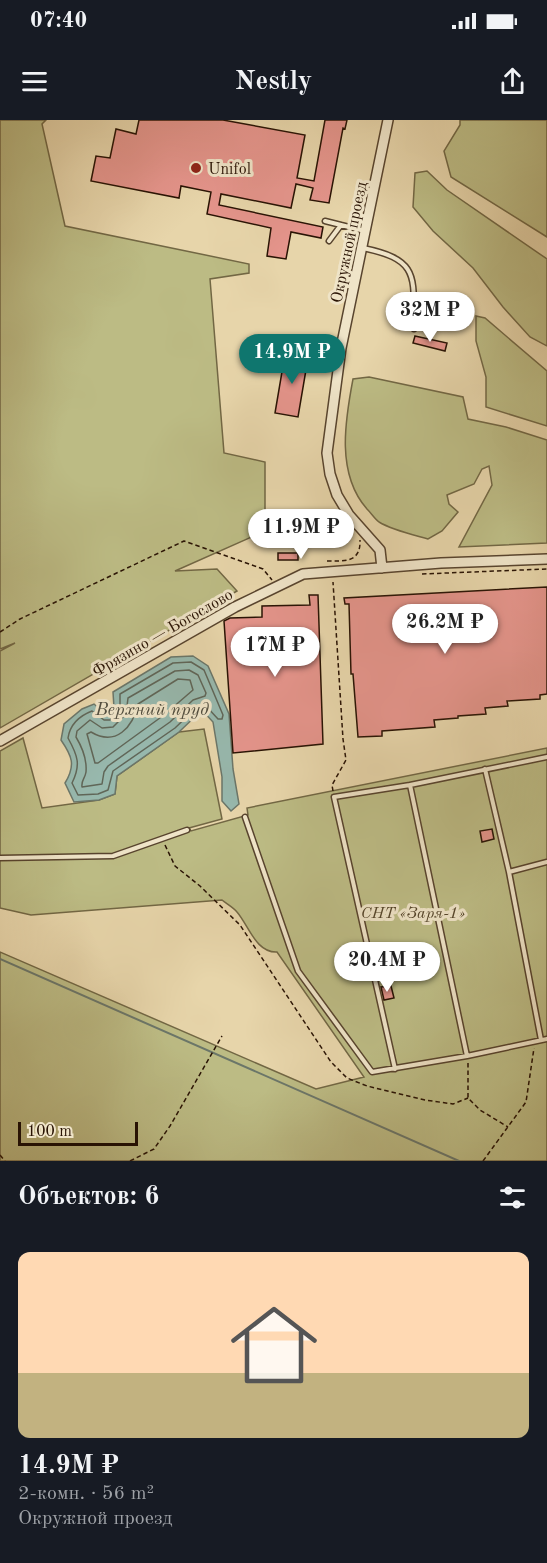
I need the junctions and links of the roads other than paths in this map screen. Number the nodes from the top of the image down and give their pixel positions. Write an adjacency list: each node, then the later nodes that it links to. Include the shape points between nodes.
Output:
1 (388, 120): 4 (street, Окружной проезд)
2 (325, 221): 3 (lane)
3 (341, 225): 4 (lane); 5 (lane)
4 (365, 232): 6 (street, Окружной проезд)
5 (329, 241)
6 (362, 248): 7 (lane, via 385,252 410,270); 9 (street, Окружной проезд, via 341,348 327,453 337,495 380,550)
7 (414, 329)
8 (547, 559): 9 (street, Фрязино — Богослово)
9 (382, 568): 10 (street, Фрязино — Богослово, via 303,573 276,585)
10 (0, 741)
11 (547, 757): 12 (lane)
12 (485, 769): 13 (lane); 18 (lane)
13 (410, 785): 21 (lane); 22 (lane, via 334,797)
14 (246, 817): 22 (lane, via 298,971 372,1072)
15 (187, 831): 16 (lane, via 113,856)
16 (0, 858)
17 (547, 862): 18 (lane)
18 (509, 872): 20 (lane)
19 (547, 1039): 20 (lane)
20 (541, 1040): 21 (lane)
21 (468, 1056): 22 (lane)
22 (395, 1069)

